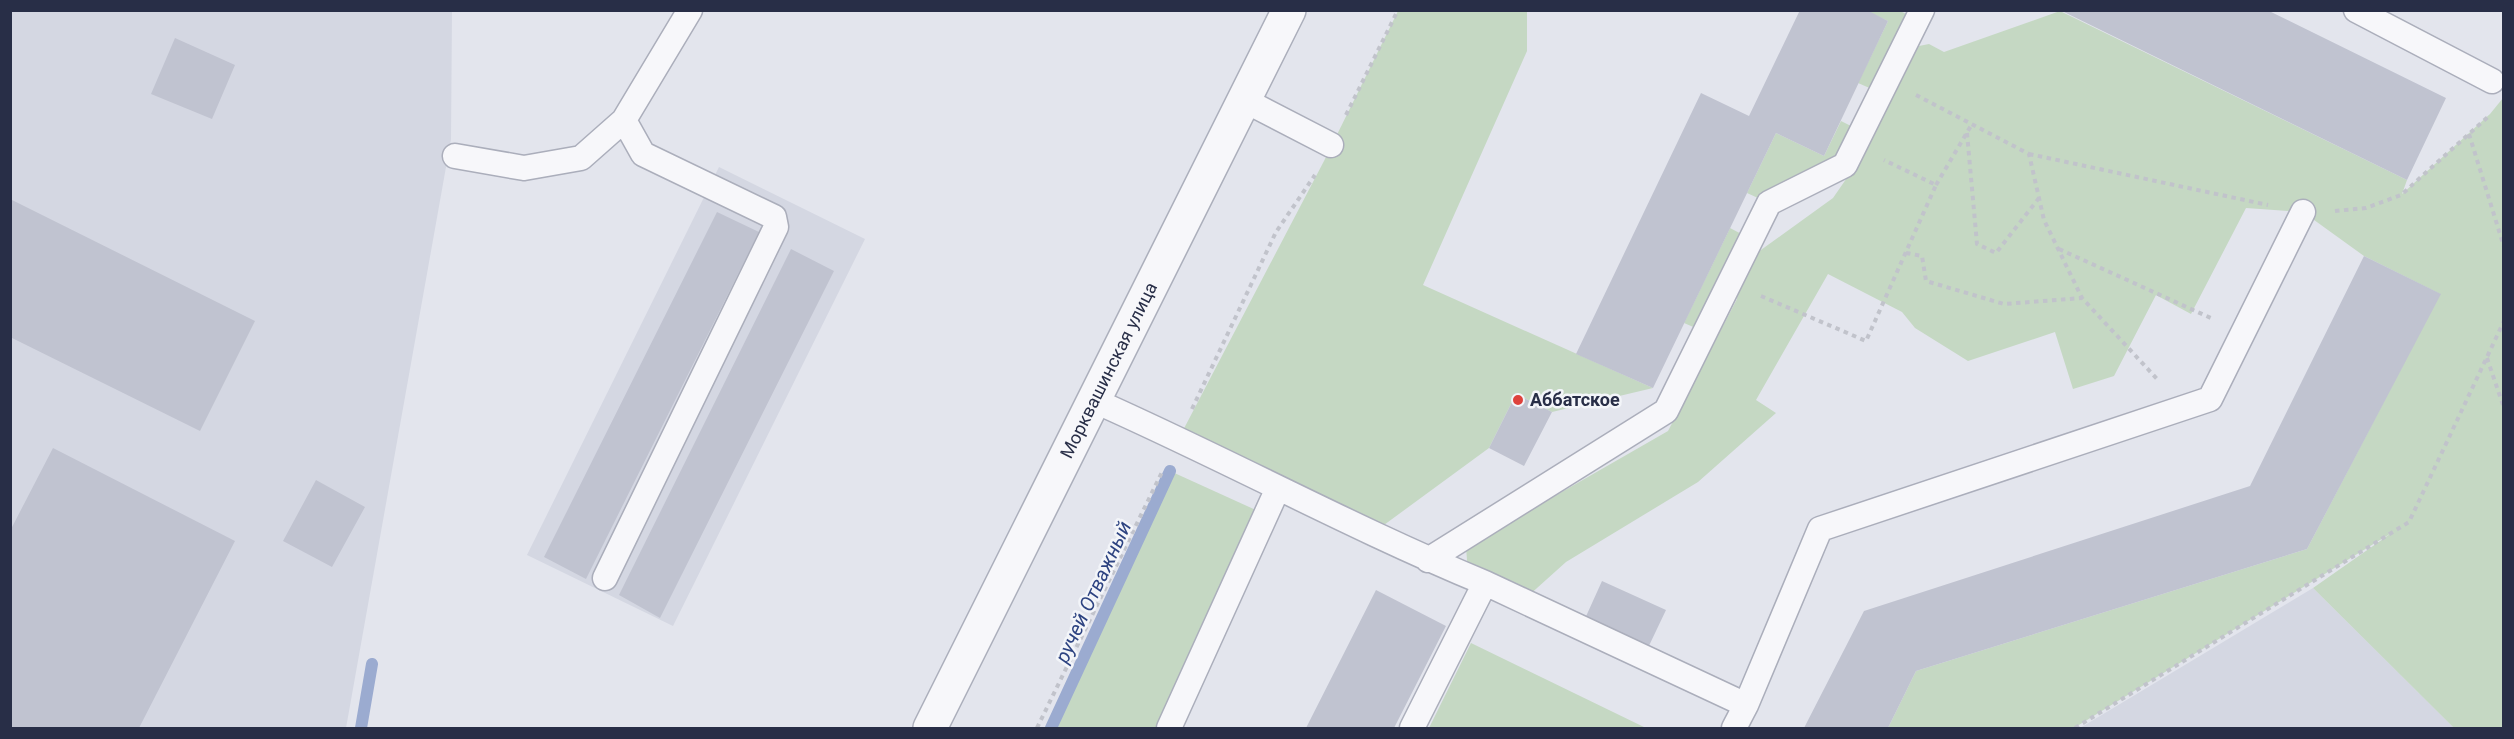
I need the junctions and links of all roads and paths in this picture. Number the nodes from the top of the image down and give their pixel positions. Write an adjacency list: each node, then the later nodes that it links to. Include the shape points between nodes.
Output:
1 (690, 10): 10 (lane)
2 (1289, 10): 8 (street, Морквашинская улица)
3 (1398, 10): 14 (path)
4 (1922, 10): 6 (lane)
5 (2356, 10): 7 (lane)
6 (1887, 81): 11 (path); 24 (lane, via 1845,165 1768,203)
7 (2492, 81)
8 (1244, 100): 14 (lane); 29 (street, Морквашинская улица)
9 (2496, 109): 13 (path)
10 (624, 120): 16 (lane, via 581,158 524,168); 35 (lane, via 644,154 774,217 776,227)
11 (1972, 124): 12 (path); 15 (path)
12 (1967, 133): 18 (path); 19 (path, via 1977,244 1995,253)
13 (2469, 134): 20 (path, via 2401,195 2366,208); 21 (path)
14 (1331, 145): 32 (path, via 1276,232)
15 (2030, 154): 19 (path); 20 (path)
16 (455, 156)
17 (1887, 161): 18 (path)
18 (1936, 184): 23 (path)
19 (2039, 198): 22 (path, via 2044,220)
20 (2303, 212): 27 (lane)
21 (2504, 247)
22 (2058, 248): 25 (path); 27 (path)
23 (1906, 253): 24 (path, via 1866,341); 25 (path, via 1922,256 1926,281 2004,304)
24 (1730, 282): 34 (lane, via 1666,411)
25 (2082, 298): 30 (path)
26 (2504, 321): 28 (path)
27 (2243, 333): 30 (lane, via 2210,399)
28 (2487, 357): 31 (path); 43 (path, via 2409,522)
29 (1095, 401): 32 (lane); 38 (street, Морквашинская улица)
30 (2183, 407): 37 (lane, via 1820,529)
31 (2504, 408)
32 (1179, 438): 33 (lane); 39 (path)
33 (1278, 488): 34 (lane); 40 (lane)
34 (1428, 560): 36 (lane)
35 (605, 578)
36 (1485, 583): 37 (lane); 41 (lane)
37 (1746, 705): 42 (lane)
38 (930, 729)
39 (1037, 729)
40 (1169, 729)
41 (1412, 729)
42 (1734, 729)
43 (2075, 729)

